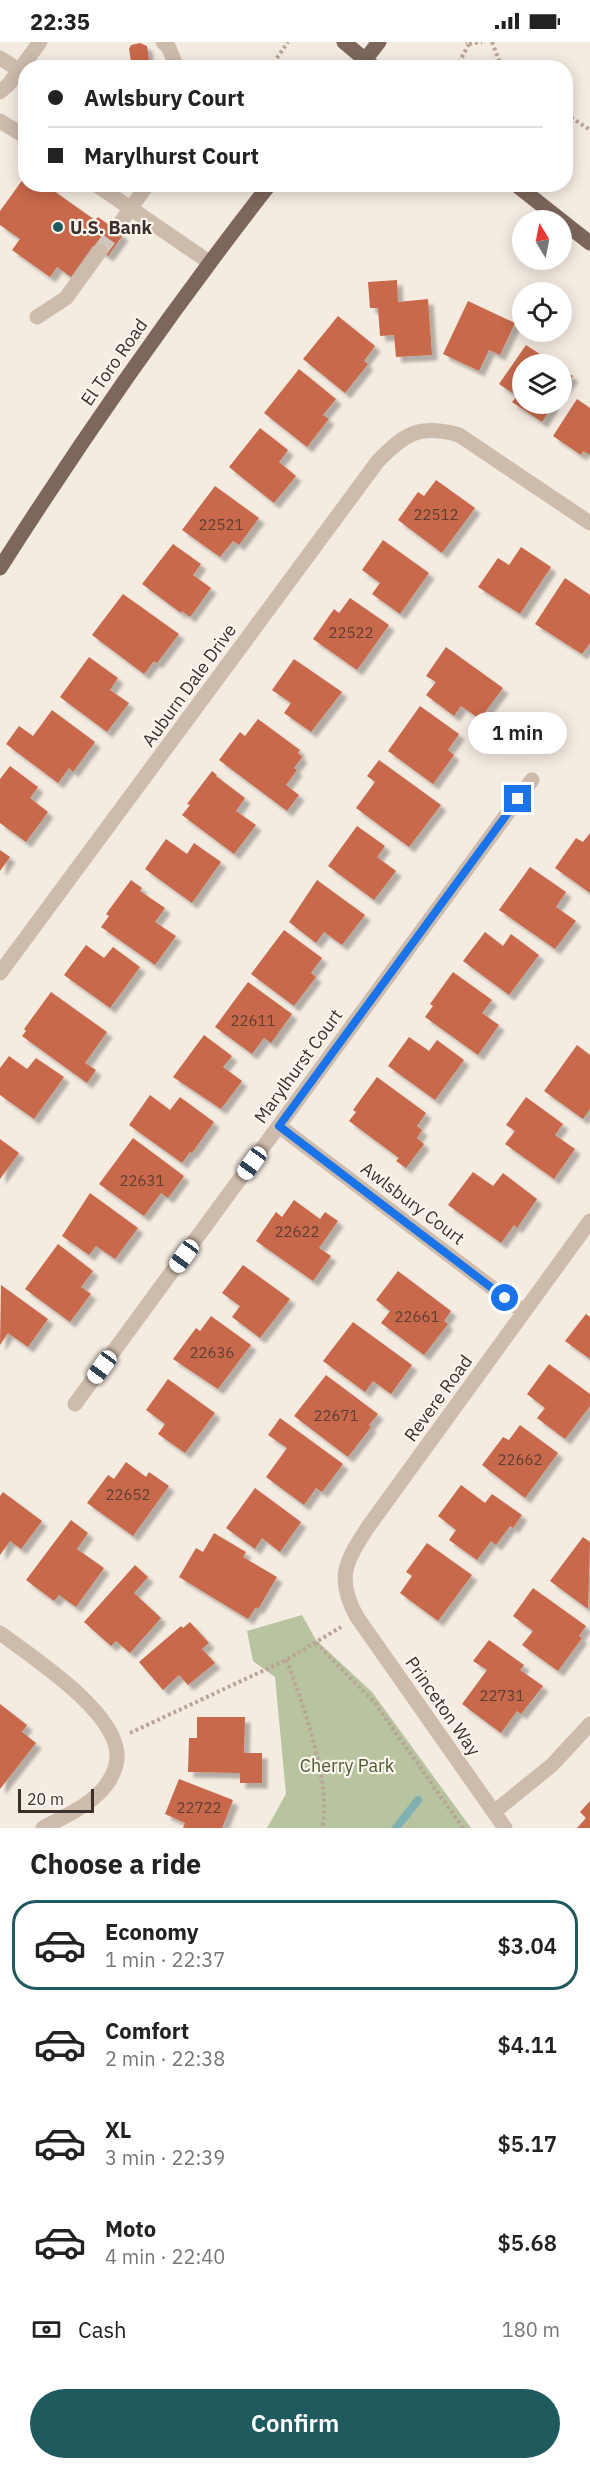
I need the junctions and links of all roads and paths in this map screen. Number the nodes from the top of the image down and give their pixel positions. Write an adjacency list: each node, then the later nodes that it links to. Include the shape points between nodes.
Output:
1 (40, 42): 10 (street)
2 (164, 42): 11 (street)
3 (288, 42): 12 (path)
4 (344, 42): 13 (main road)
5 (380, 42): 14 (main road)
6 (482, 42): 8 (path)
7 (492, 42): 16 (path)
8 (468, 43): 15 (path)
9 (0, 58): 17 (street)
10 (26, 60)
11 (174, 60)
12 (276, 60)
13 (361, 60)
14 (369, 60)
15 (460, 60)
16 (497, 60)
17 (18, 69)
18 (18, 71): 19 (street)
19 (0, 92)
20 (573, 119): 22 (path)
21 (0, 121): 23 (street)
22 (590, 130)
23 (18, 132)
24 (106, 192): 28 (street)
25 (142, 192): 28 (street)
26 (264, 192): 32 (main road, El Toro Road)
27 (525, 192): 30 (main road)
28 (130, 209): 29 (street); 32 (street)
29 (116, 229)
30 (590, 243)
31 (100, 251): 33 (street, via 66,298)
32 (209, 262): 35 (main road, El Toro Road, via 80,444)
33 (37, 316)
34 (590, 523): 37 (street, Auburn Dale Drive, via 459,435 420,431 399,440 378,461)
35 (0, 568)
36 (531, 780): 38 (street, Marylhurst Court)
37 (0, 974)
38 (279, 1126): 40 (street, Awlsbury Court); 41 (street, Marylhurst Court)
39 (590, 1221): 40 (street, Revere Road)
40 (524, 1312): 42 (street, Revere Road, via 352,1551 344,1580)
41 (75, 1404)
42 (354, 1612): 44 (path); 48 (street, Princeton Way)
43 (0, 1633): 47 (street, via 72,1687)
44 (316, 1643): 45 (path); 51 (path, via 375,1703)
45 (286, 1660): 47 (path); 50 (path, via 305,1713 324,1794)
46 (590, 1724): 48 (street, via 552,1765)
47 (112, 1738): 49 (street, via 117,1753 115,1769 106,1785 88,1802)
48 (494, 1812): 52 (street, Princeton Way)
49 (43, 1828)
50 (322, 1828)
51 (463, 1828)
52 (505, 1828)

